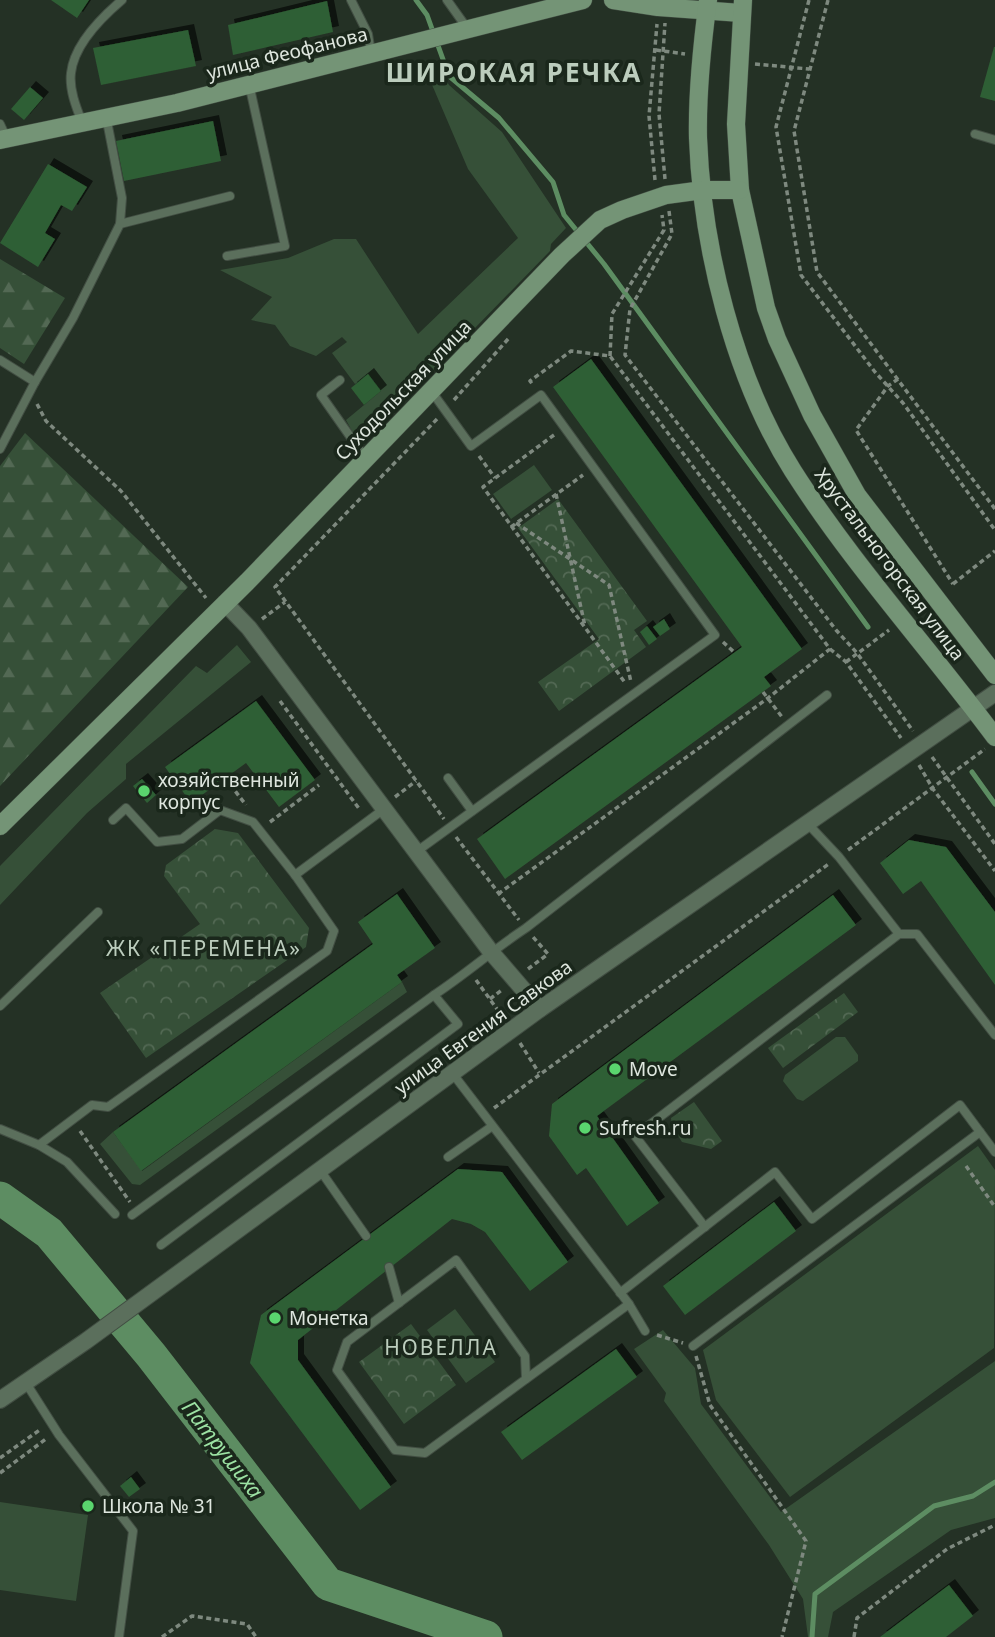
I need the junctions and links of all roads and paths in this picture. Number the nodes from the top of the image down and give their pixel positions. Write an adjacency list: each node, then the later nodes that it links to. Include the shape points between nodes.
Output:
1 (122, 0): 15 (lane, via 90,34 71,73)
2 (351, 0): 12 (lane, via 368,34)
3 (447, 0): 11 (lane)
4 (583, 0): 11 (street, улица Феофанова)
5 (613, 0): 10 (street)
6 (809, 0): 30 (path, via 776,127 801,275)
7 (828, 0): 28 (path, via 794,131 817,272)
8 (707, 4): 9 (street); 10 (street); 19 (street, Хрустальногорская улица, via 698,137)
9 (742, 6): 20 (street, via 736,124)
10 (666, 7): 21 (path, via 659,114)
11 (469, 30): 12 (street, улица Феофанова)
12 (371, 53): 13 (street, улица Феофанова)
13 (249, 84): 14 (street, улица Феофанова); 24 (lane, via 285,246)
14 (106, 116): 15 (street, улица Феофанова); 23 (lane, via 122,198)
15 (82, 122): 16 (street, улица Феофанова)
16 (2, 134)
17 (975, 134): 18 (lane)
18 (995, 140)
19 (703, 190): 20 (street, Суходольская улица); 21 (street, Суходольская улица); 60 (street, Хрустальногорская улица, via 725,311 744,367 792,470 840,539)
20 (740, 190): 53 (street, Хрустальногорская улица, via 766,308 812,415 857,495)
21 (666, 195): 32 (street, Суходольская улица, via 600,220); 63 (path, via 672,234 630,309 625,355 857,653)
22 (230, 196): 23 (lane)
23 (120, 224): 29 (lane)
24 (227, 256)
25 (509, 338): 34 (path)
26 (0, 360): 29 (lane)
27 (340, 380): 38 (lane, via 321,395)
28 (898, 380): 30 (path); 42 (path)
29 (35, 382): 31 (lane)
30 (888, 386): 45 (path); 47 (path, via 856,430)
31 (30, 392): 37 (lane); 49 (path, via 46,421 121,491)
32 (432, 392): 34 (lane); 38 (street, Суходольская улица)
33 (541, 395): 35 (lane); 36 (lane); 52 (path, via 530,381 571,351 610,356)
34 (445, 410): 36 (lane); 48 (path, via 275,587)
35 (565, 428): 39 (lane); 40 (path)
36 (471, 446): 40 (path)
37 (0, 449)
38 (366, 459): 49 (street, Суходольская улица)
39 (593, 467): 41 (path); 56 (lane, via 715,635)
40 (495, 478): 44 (path, via 483,487)
41 (556, 494): 43 (path); 46 (path)
42 (995, 509)
43 (516, 523): 44 (path); 46 (path)
44 (511, 527): 51 (path)
45 (995, 530)
46 (570, 559): 51 (path); 56 (path, via 609,585)
47 (953, 584)
48 (285, 602): 50 (path); 67 (path)
49 (221, 607): 50 (street); 77 (street, Суходольская улица)
50 (249, 628): 71 (street)
51 (586, 629): 56 (path)
52 (831, 649): 59 (path); 63 (path)
53 (995, 675)
54 (763, 692): 59 (path)
55 (995, 693): 60 (street, улица Евгения Савкова)
56 (633, 694): 72 (lane)
57 (827, 695): 61 (lane)
58 (277, 697): 74 (path)
59 (768, 698): 61 (path); 84 (path)
60 (974, 709): 62 (street, Хрустальногорская улица); 63 (street, улица Евгения Савкова)
61 (787, 724): 86 (lane)
62 (990, 743): 64 (path)
63 (917, 748): 64 (path); 69 (path); 75 (street, улица Евгения Савкова)
64 (946, 777): 69 (path); 79 (path)
65 (225, 778): 70 (path)
66 (448, 778): 72 (lane)
67 (416, 781): 71 (path); 78 (path)
68 (318, 785): 76 (path)
69 (933, 789): 81 (path); 82 (path)
70 (248, 807)
71 (383, 808): 74 (lane); 80 (street)
72 (472, 811): 78 (lane)
73 (114, 820): 83 (lane, via 126,808 157,842 182,839 220,810 253,822)
74 (368, 821): 83 (lane)
75 (807, 824): 81 (lane); 94 (street, улица Евгения Савкова)
76 (264, 826)
77 (0, 827)
78 (450, 827): 80 (lane); 84 (path)
79 (995, 844)
80 (416, 852): 88 (street)
81 (839, 857): 87 (lane); 97 (path)
82 (995, 871)
83 (295, 875): 102 (lane, via 334,932 327,951 108,1107 92,1105)
84 (498, 894): 86 (path)
85 (98, 912): 93 (lane)
86 (526, 928): 88 (lane); 89 (path, via 548,954)
87 (899, 934): 95 (lane, via 917,934); 111 (lane, via 635,1136)
88 (491, 952): 91 (lane); 94 (street)
89 (519, 976)
90 (509, 984): 92 (path)
91 (434, 995): 110 (lane); 113 (lane, via 457,1024)
92 (490, 999)
93 (0, 1006)
94 (540, 1009): 96 (street, улица Евгения Савкова)
95 (995, 1035)
96 (453, 1074): 97 (lane); 106 (street, улица Евгения Савкова)
97 (483, 1116): 98 (lane)
98 (491, 1127): 104 (lane); 115 (lane)
99 (0, 1129): 102 (lane)
100 (80, 1131): 107 (path)
101 (980, 1132): 103 (lane); 111 (lane, via 960,1105 812,1219 775,1172); 119 (lane)
102 (39, 1146): 109 (lane, via 66,1162)
103 (995, 1152)
104 (448, 1157)
105 (966, 1166): 108 (path)
106 (320, 1170): 112 (lane); 121 (street, улица Евгения Савкова)
107 (131, 1203)
108 (995, 1207)
109 (115, 1214)
110 (132, 1214)
111 (705, 1227): 115 (lane)
112 (366, 1236)
113 (161, 1245)
114 (389, 1266): 116 (lane)
115 (620, 1293): 117 (lane)
116 (399, 1303): 120 (lane, via 456,1260 525,1356); 120 (lane, via 347,1342 337,1370 395,1450 425,1453)
117 (629, 1304): 118 (lane); 120 (lane)
118 (645, 1331): 119 (path)
119 (693, 1346): 131 (path, via 710,1405 806,1541)
120 (526, 1379)
121 (26, 1382): 122 (street, улица Евгения Савкова); 123 (lane)
122 (0, 1400)
123 (51, 1421): 124 (lane); 125 (path)
124 (58, 1431): 126 (path); 128 (lane, via 133,1531)
125 (0, 1458)
126 (0, 1473)
127 (995, 1525): 132 (path, via 947,1549 857,1618)
128 (119, 1637)
129 (162, 1637): 130 (path, via 192,1616 247,1624)
130 (256, 1637)
131 (782, 1637)
132 (854, 1637)

